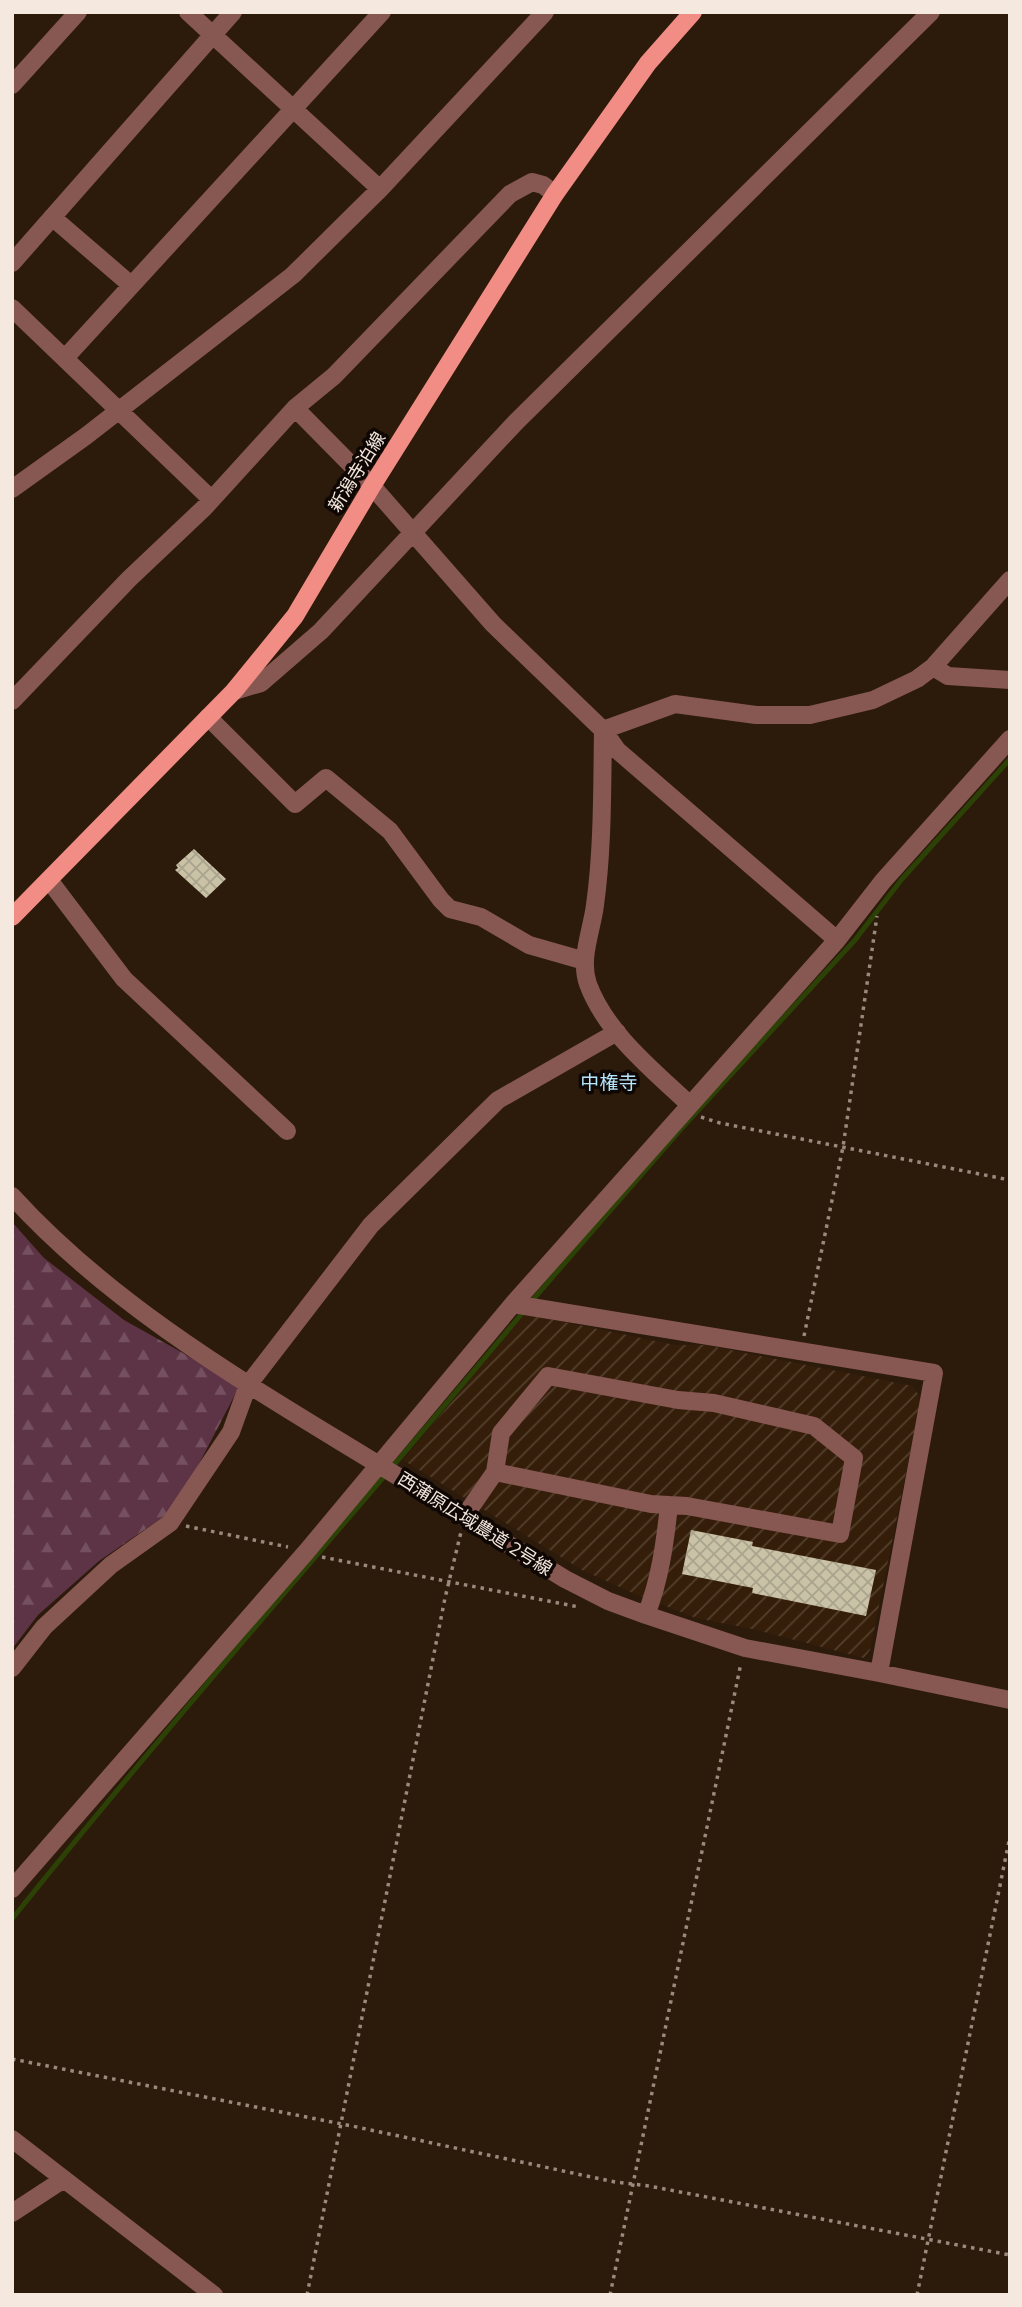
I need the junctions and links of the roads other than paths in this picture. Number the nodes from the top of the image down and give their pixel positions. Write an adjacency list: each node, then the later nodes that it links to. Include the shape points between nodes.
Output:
1 (78, 12): 9 (street)
2 (188, 12): 8 (street)
3 (233, 12): 8 (street)
4 (382, 12): 10 (street)
5 (545, 12): 11 (street)
6 (693, 12): 12 (main road, 新潟寺泊線, via 648,63)
7 (930, 12): 23 (street, via 516,422)
8 (213, 34): 10 (street); 13 (street)
9 (12, 85)
10 (293, 108): 11 (street); 15 (street)
11 (380, 188): 19 (street, via 293,275)
12 (555, 194): 18 (street, via 532,182 510,194 334,376); 20 (main road, 新潟寺泊線)
13 (52, 217): 14 (street); 15 (street)
14 (12, 263)
15 (131, 285): 17 (street)
16 (12, 308): 17 (street)
17 (65, 358): 19 (street)
18 (295, 408): 20 (street); 22 (street)
19 (119, 410): 21 (street); 22 (street)
20 (372, 486): 23 (street); 27 (main road, 新潟寺泊線, via 295,616)
21 (12, 489)
22 (211, 499): 28 (street)
23 (413, 533): 27 (street, via 311,639 261,683); 30 (street, via 493,624)
24 (1010, 580): 25 (street)
25 (933, 667): 26 (street, via 948,677); 30 (street, via 873,700 810,715 756,715 675,704)
26 (1010, 680)
27 (234, 691): 29 (main road, 新潟寺泊線)
28 (12, 701)
29 (208, 718): 32 (main road, 新潟寺泊線); 35 (street, via 295,804 326,778 390,831 450,909 481,917 529,945)
30 (603, 730): 34 (street, via 617,750); 35 (street, via 595,905)
31 (1010, 739): 34 (street, via 883,881)
32 (49, 880): 33 (main road, 新潟寺泊線); 38 (street, via 124,979)
33 (12, 917)
34 (837, 940): 37 (street)
35 (584, 961): 36 (street, via 588,983)
36 (617, 1032): 37 (street); 41 (street, via 498,1100 371,1225)
37 (690, 1105): 40 (street)
38 (287, 1131)
39 (12, 1196): 41 (street, 西蒲原広域農道 2号線, via 47,1234 112,1290)
40 (513, 1304): 42 (street); 48 (street, via 934,1373)
41 (248, 1385): 42 (street, 西蒲原広域農道 2号線); 47 (street, via 232,1432 170,1523 111,1565 63,1609)
42 (379, 1464): 45 (street, 西蒲原広域農道 2号線); 50 (street)
43 (495, 1472): 44 (street); 44 (street, via 501,1433 548,1377 714,1403 814,1426 854,1458 840,1534); 45 (street)
44 (669, 1505): 46 (street, via 665,1547)
45 (464, 1517): 46 (street, 西蒲原広域農道 2号線, via 565,1579)
46 (646, 1615): 48 (street, 西蒲原広域農道 2号線, via 745,1648)
47 (12, 1668)
48 (879, 1673): 49 (street, 西蒲原広域農道 2号線)
49 (1010, 1700)
50 (12, 1889)
51 (12, 2139): 52 (street)
52 (64, 2179): 53 (street); 54 (street)
53 (12, 2213)
54 (214, 2295)

